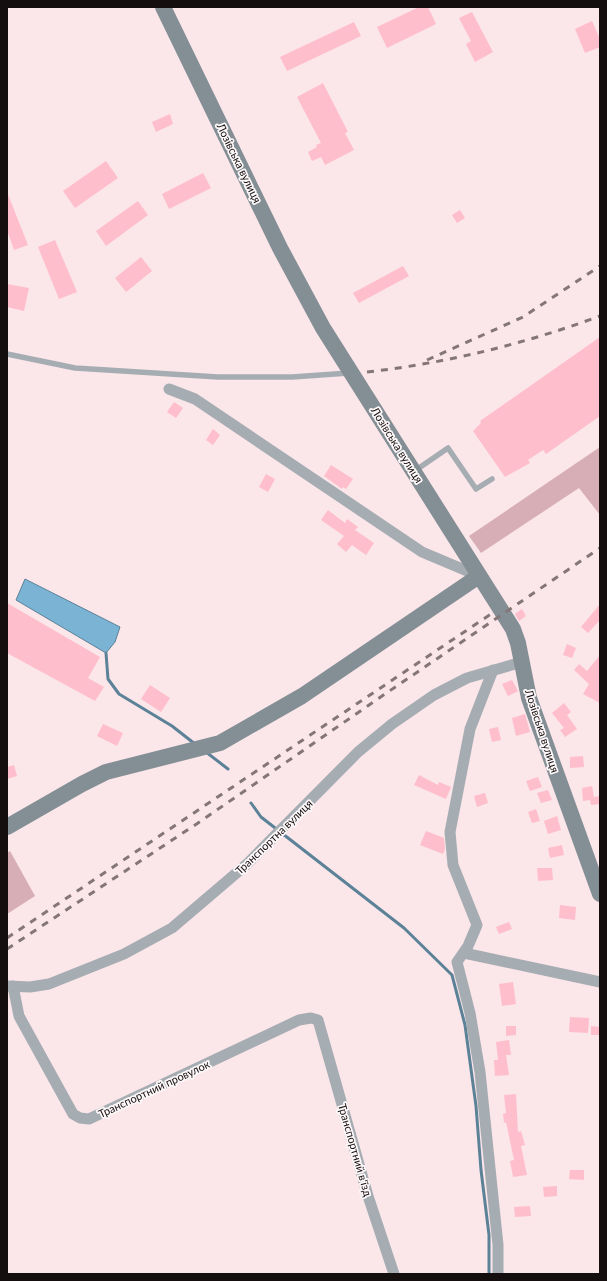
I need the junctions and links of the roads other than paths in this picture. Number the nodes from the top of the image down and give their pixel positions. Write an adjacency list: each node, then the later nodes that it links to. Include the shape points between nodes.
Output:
1 (163, 7): 3 (main road, Лозівська вулиця, via 280,248 323,328)
2 (7, 354): 3 (lane, via 75,368 218,377 292,377)
3 (352, 373): 5 (main road, Лозівська вулиця)
4 (169, 389): 7 (street, via 195,399 422,552)
5 (414, 472): 6 (lane, via 448,448 476,489); 7 (main road, Лозівська вулиця)
6 (492, 479)
7 (479, 576): 8 (main road, Лозівська вулиця, via 513,629); 10 (main road, via 302,696 220,743 106,772)
8 (522, 662): 9 (street, Транспортна вулиця); 11 (main road, Лозівська вулиця, via 537,720)
9 (493, 670): 12 (street, via 470,729 450,832 453,865 477,925); 14 (street, Транспортна вулиця, via 468,678 434,695 392,724 358,752 248,864 172,928 124,954 49,984 30,987)
10 (7, 827)
11 (600, 894)
12 (464, 953): 13 (street); 17 (street, via 457,962 470,1013 480,1072 497,1230)
13 (600, 982)
14 (10, 986): 15 (street, Транспортний провулок, via 19,1016 73,1114 80,1118 89,1119 300,1020 311,1018 318,1020)
15 (320, 1024): 16 (street, Транспортний в'їзд, via 368,1196)
16 (394, 1274)
17 (498, 1274)

